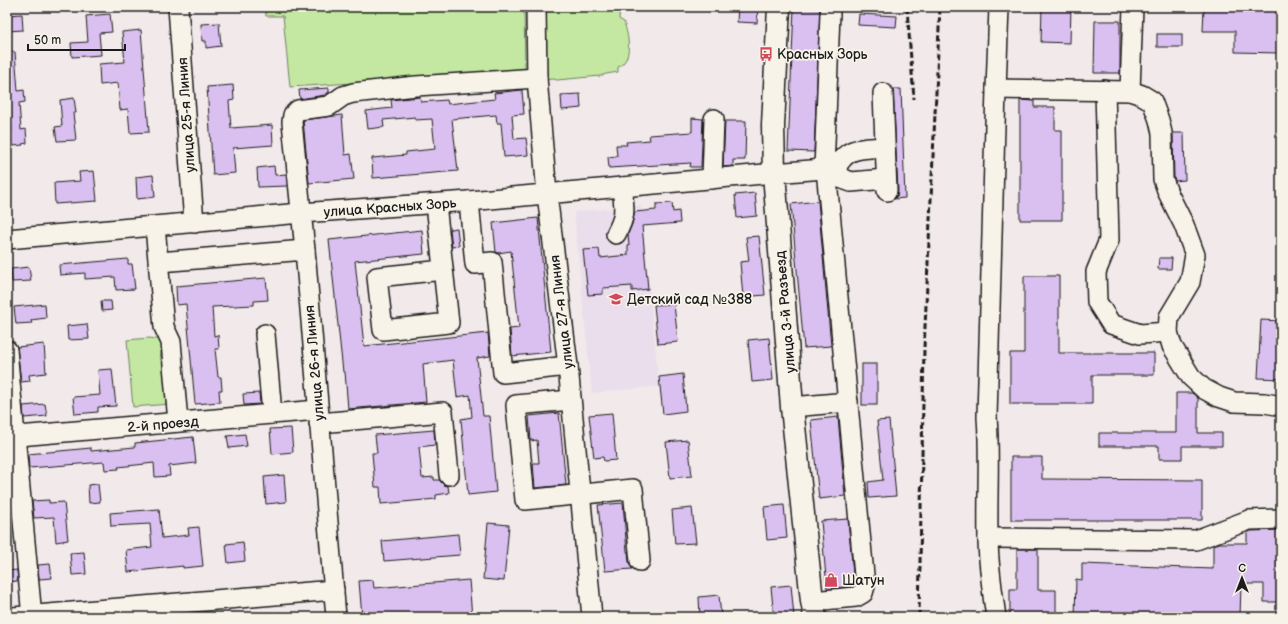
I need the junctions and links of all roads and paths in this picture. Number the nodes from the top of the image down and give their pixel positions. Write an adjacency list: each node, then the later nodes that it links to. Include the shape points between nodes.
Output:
1 (178, 7): 22 (street, улица 25-я Линия)
2 (536, 7): 7 (street, улица 27-я Линия)
3 (779, 7): 15 (main road, улица 3-й Разъезд, via 773,124)
4 (999, 7): 8 (street)
5 (1133, 7): 10 (street)
6 (830, 13): 14 (street)
7 (537, 78): 18 (street, улица 27-я Линия); 21 (street, улица 26-я Линия, via 353,93 343,96 329,106 298,110 293,115 292,122)
8 (996, 89): 9 (street); 44 (street, via 987,417)
9 (1105, 90): 10 (street); 29 (street, via 1109,240 1096,272 1097,302 1111,324 1140,334)
10 (1130, 91): 29 (street, via 1152,101 1162,133 1163,179 1195,255 1190,282 1169,317)
11 (883, 93): 13 (street)
12 (714, 119): 16 (street)
13 (885, 147): 14 (street, via 851,150); 14 (street, via 886,185 851,182 840,178)
14 (829, 169): 15 (street, улица Красных Зорь); 34 (street)
15 (774, 173): 16 (street, улица Красных Зорь); 35 (main road, улица 3-й Разъезд)
16 (712, 179): 17 (street, улица Красных Зорь)
17 (622, 187): 18 (street, улица Красных Зорь); 24 (street, via 624,212)
18 (547, 194): 19 (street, улица Красных Зорь); 32 (street, улица 27-я Линия)
19 (469, 201): 20 (street, улица Красных Зорь); 32 (street, via 475,264 492,262 503,372)
20 (436, 204): 21 (street, улица Красных Зорь); 28 (street)
21 (301, 214): 22 (street, улица Красных Зорь); 26 (street, улица 26-я Линия)
22 (194, 223): 23 (street, улица Красных Зорь)
23 (156, 226): 25 (street, улица Красных Зорь); 27 (street)
24 (616, 234)
25 (7, 239)
26 (305, 250): 27 (street); 38 (street, улица 26-я Линия)
27 (159, 262): 39 (street, via 164,326 171,342)
28 (443, 270): 28 (street, via 449,323 383,330 377,277)
29 (1168, 332): 36 (street, via 1172,346 1191,377 1204,389 1234,402 1264,403)
30 (265, 334): 37 (street)
31 (7, 350): 40 (street)
32 (568, 366): 33 (street, улица 27-я Линия)
33 (571, 400): 42 (street, улица 27-я Линия); 42 (street, via 516,405 524,492 525,500)
34 (848, 402): 35 (street); 47 (street, via 865,590 856,597)
35 (792, 407): 47 (main road, улица 3-й Разъезд)
36 (1281, 407)
37 (272, 414): 38 (street, 2-й проезд); 39 (street, 2-й проезд)
38 (319, 417): 41 (street, 2-й проезд, via 443,412); 46 (street, улица 26-я Линия)
39 (178, 422): 40 (street, 2-й проезд)
40 (11, 437): 48 (street)
41 (449, 475)
42 (580, 494): 45 (street, via 633,489); 51 (street, улица 27-я Линия)
43 (1281, 519): 44 (street, via 1249,520 1196,540)
44 (988, 538): 52 (street)
45 (640, 561)
46 (334, 590): 48 (street); 50 (street, улица 26-я Линия)
47 (813, 609)
48 (31, 616): 49 (street)
49 (13, 617)
50 (336, 617)
51 (592, 617)
52 (996, 617)

